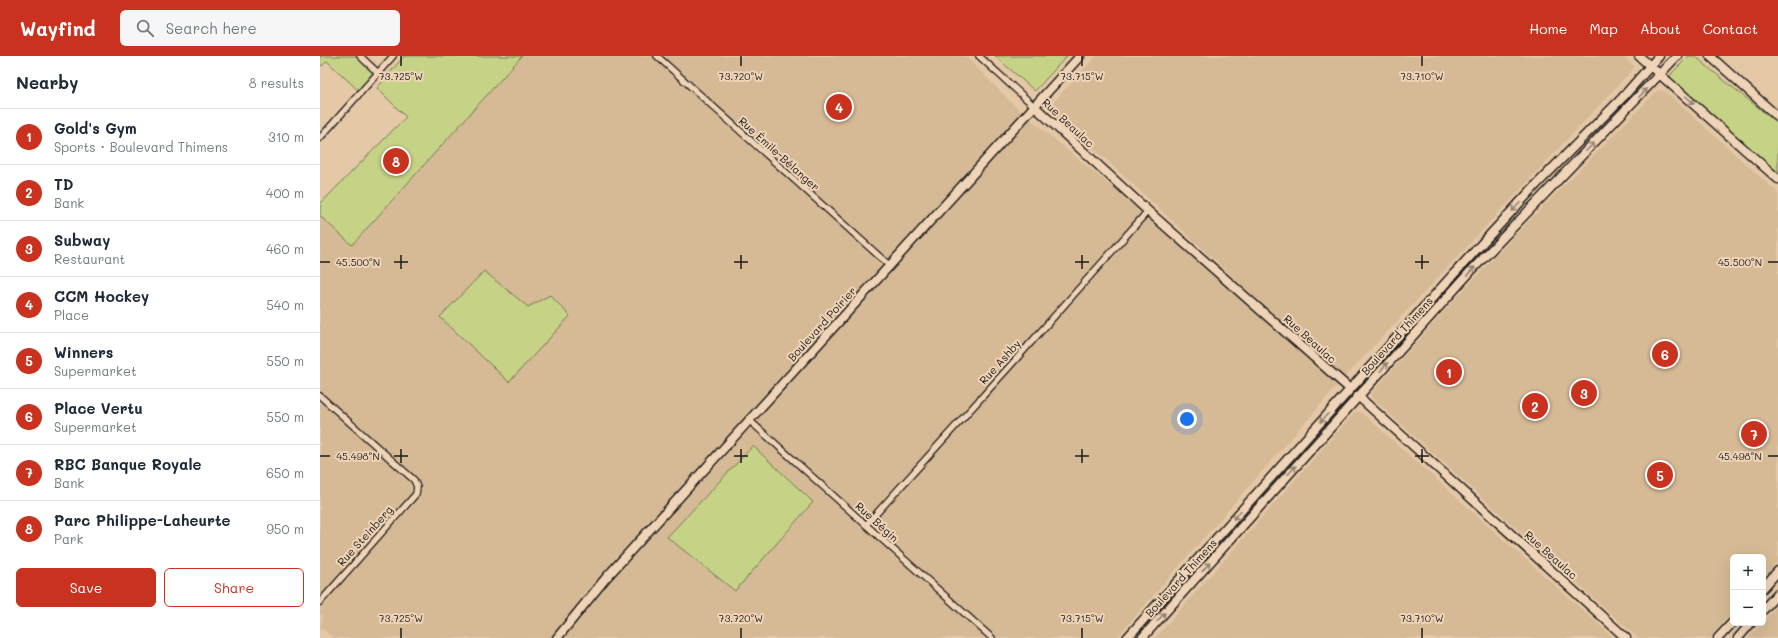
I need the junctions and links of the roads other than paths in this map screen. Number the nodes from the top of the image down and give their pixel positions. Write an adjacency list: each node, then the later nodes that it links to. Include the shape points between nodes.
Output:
1 (360, 56): 11 (street)
2 (393, 56): 11 (street)
3 (657, 56): 18 (street, Rue Émile-Bélanger)
4 (979, 56): 13 (street, Rue Beaulac)
5 (1080, 56): 13 (street, Boulevard Poirier)
6 (1639, 56): 10 (street)
7 (1659, 56): 10 (street, Boulevard Thimens)
8 (1677, 56): 12 (street, Boulevard Thimens)
9 (1710, 56): 14 (street)
10 (1650, 66): 12 (street); 19 (street, Boulevard Thimens, one-way to 19)
11 (377, 72): 15 (street)
12 (1660, 74): 16 (street, one-way to 16); 21 (street, Boulevard Thimens, one-way to 12, via 1475,267)
13 (1034, 106): 17 (street, Rue Beaulac); 18 (street, Boulevard Poirier)
14 (1778, 117)
15 (320, 138)
16 (1778, 179)
17 (1148, 211): 19 (street, Rue Beaulac); 23 (street, Rue Ashby)
18 (890, 266): 22 (street, Boulevard Poirier)
19 (1350, 389): 21 (street, Rue Beaulac); 26 (street, Boulevard Thimens, one-way to 26)
20 (320, 396): 29 (street, Rue Steinberg, via 414,480 417,487 416,494)
21 (1358, 396): 28 (street, Boulevard Thimens, one-way to 21); 39 (street, Rue Beaulac)
22 (749, 420): 23 (street, Rue Bégin); 30 (street, Boulevard Poirier)
23 (866, 525): 36 (street, Rue Bégin)
24 (1778, 571): 25 (street)
25 (1766, 585)
26 (1172, 588): 28 (street); 37 (street, Boulevard Thimens)
27 (1778, 593): 31 (street)
28 (1180, 596): 38 (street, Boulevard Thimens, one-way to 28)
29 (320, 602)
30 (581, 607): 34 (street, Boulevard Poirier); 35 (street, Boulevard Poirier)
31 (1766, 607)
32 (1730, 625): 40 (street)
33 (1748, 626): 41 (street)
34 (551, 638)
35 (557, 638)
36 (992, 638)
37 (1127, 638)
38 (1142, 638)
39 (1626, 638)
40 (1718, 638)
41 (1738, 638)

